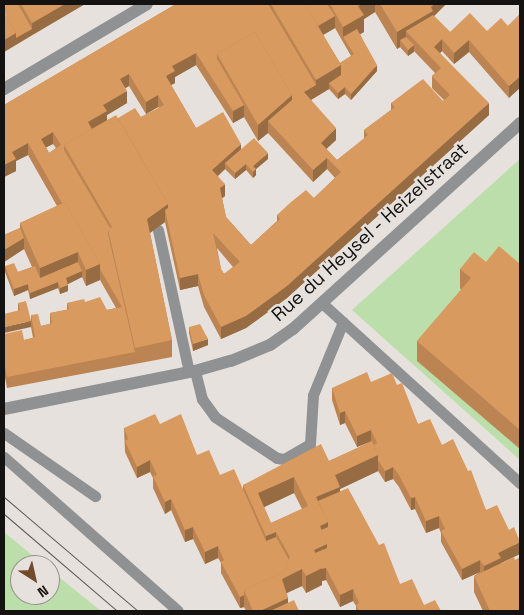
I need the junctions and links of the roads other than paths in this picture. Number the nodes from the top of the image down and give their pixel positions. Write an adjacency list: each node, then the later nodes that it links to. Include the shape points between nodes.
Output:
1 (147, 4): 2 (street)
2 (4, 89)
3 (520, 123): 5 (street, Rue du Heysel - Heizelstraat)
4 (158, 230): 7 (lane)
5 (322, 303): 6 (lane); 7 (street, Rue du Heysel - Heizelstraat, via 270,345 231,362)
6 (343, 322): 7 (lane, via 313,395 310,444 284,459 277,458 216,418 202,399); 11 (lane)
7 (192, 371): 8 (street, Rue du Heysel - Heizelstraat)
8 (4, 409)
9 (4, 433): 12 (lane)
10 (4, 457): 13 (lane)
11 (520, 483)
12 (96, 496)
13 (178, 611)

